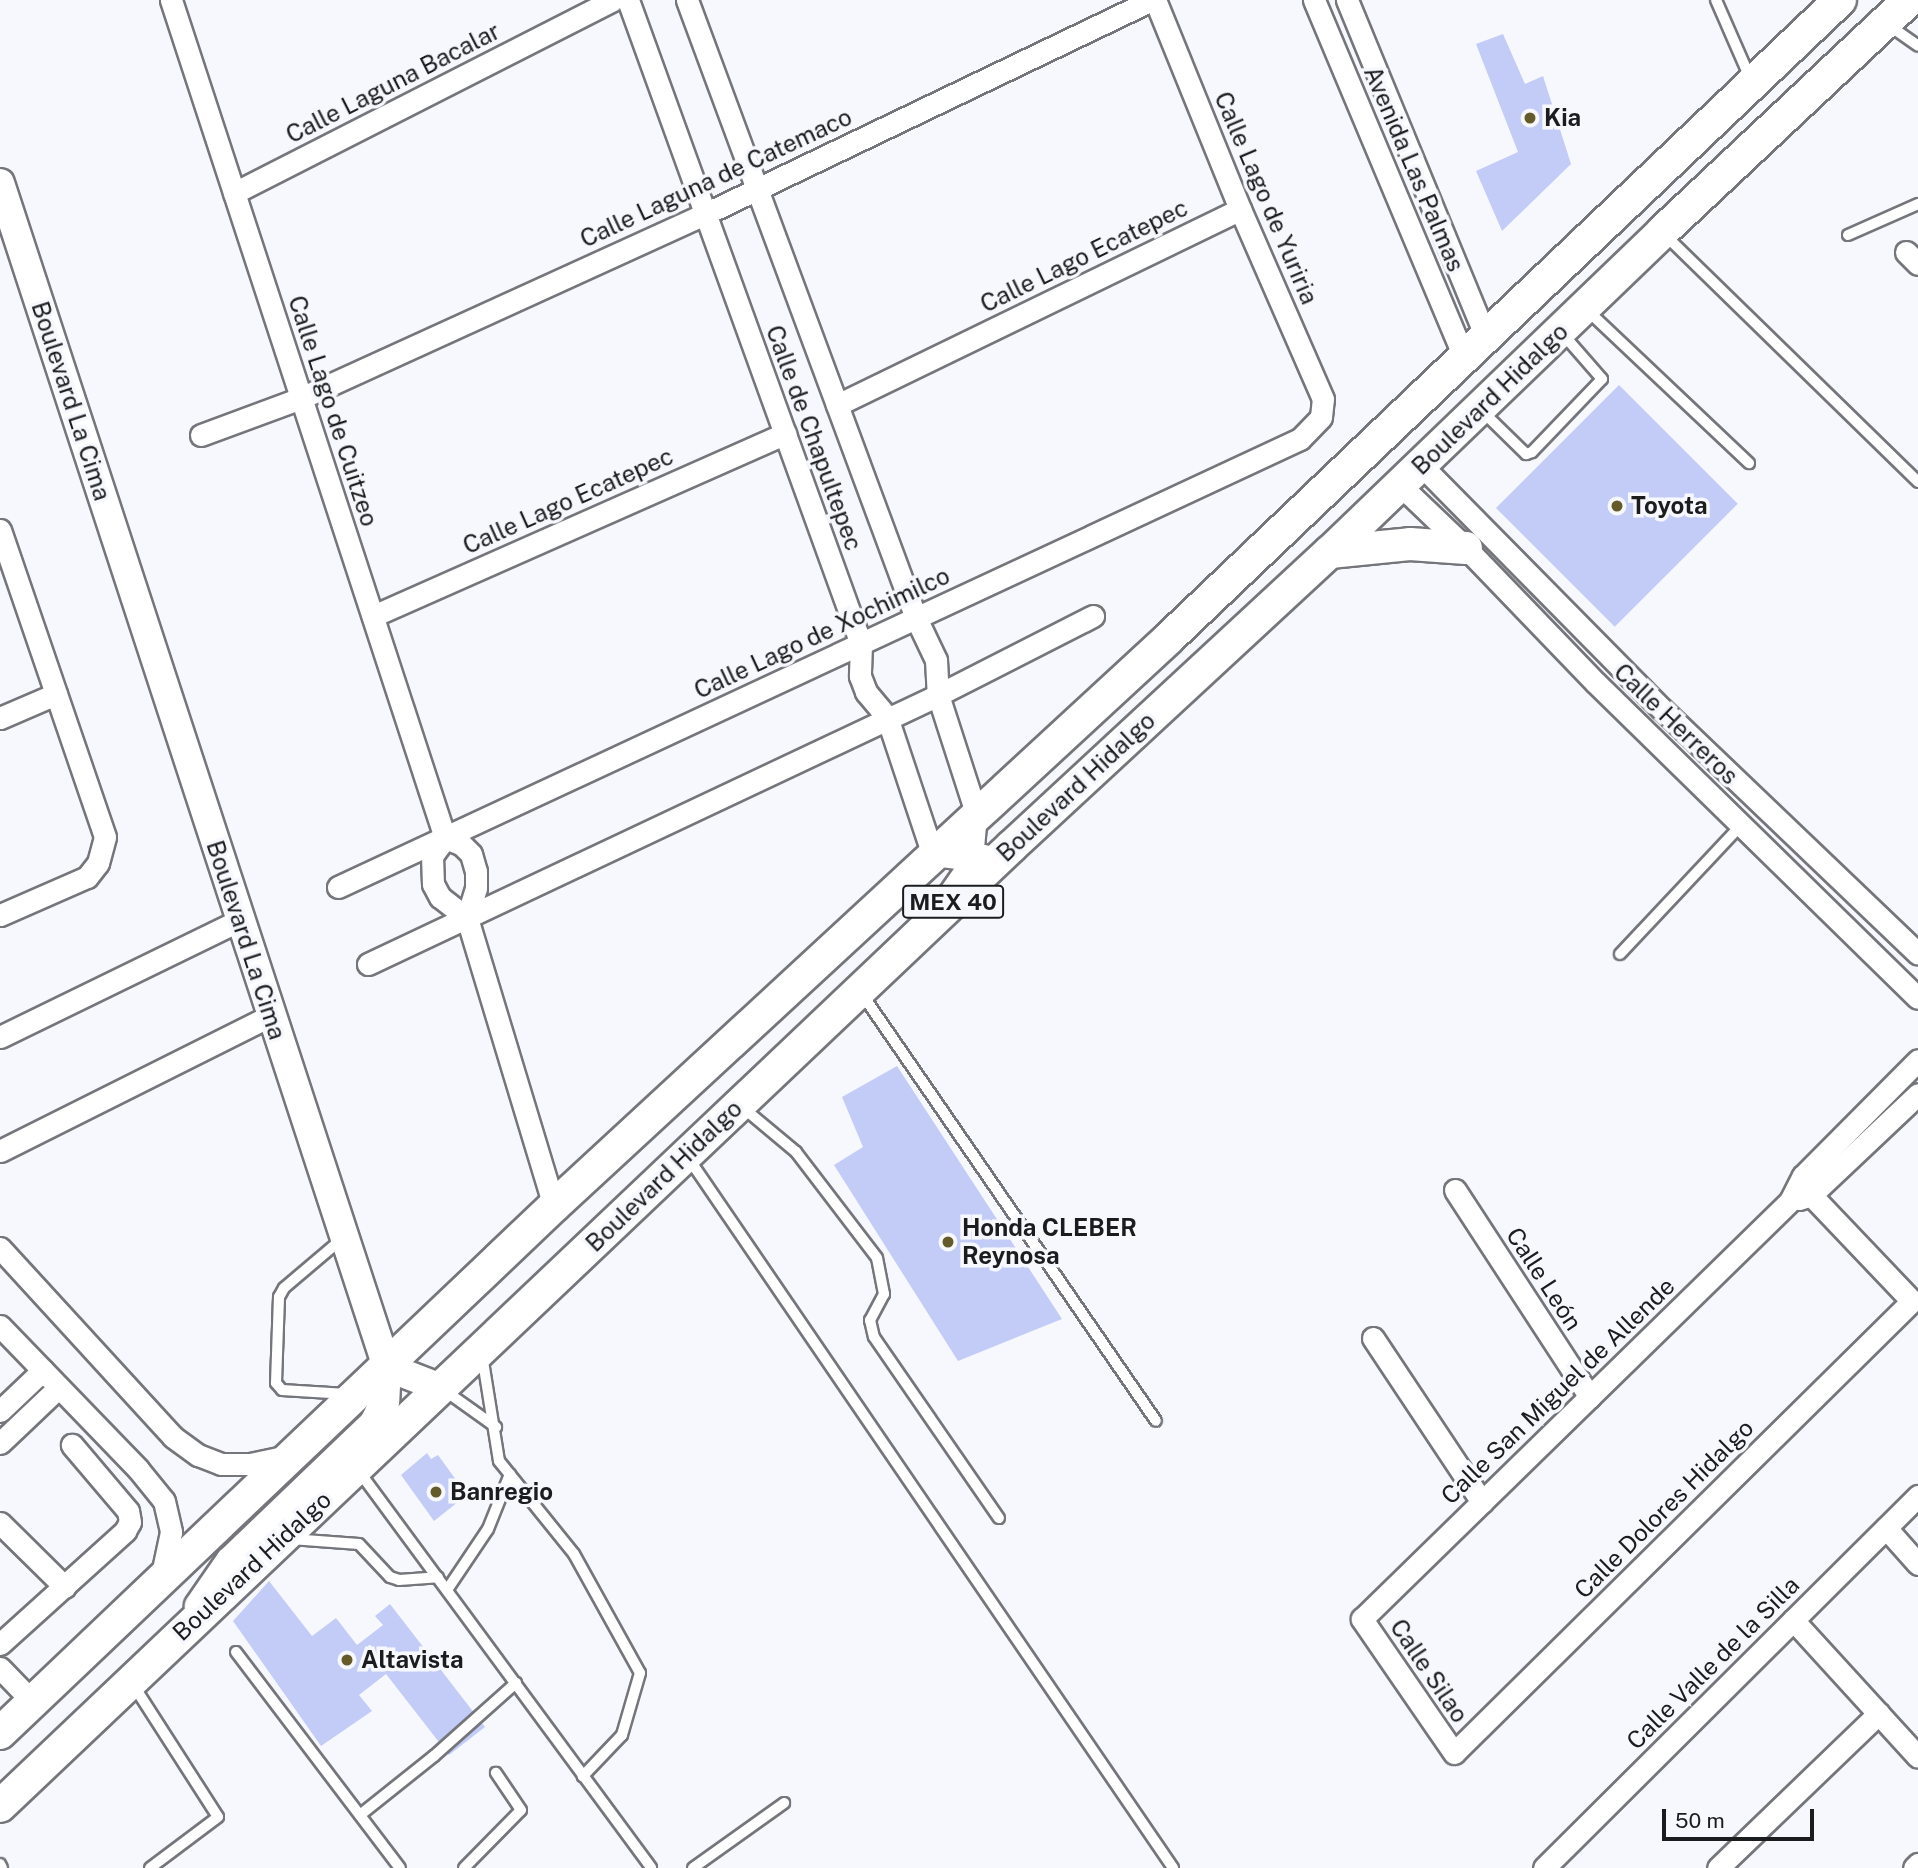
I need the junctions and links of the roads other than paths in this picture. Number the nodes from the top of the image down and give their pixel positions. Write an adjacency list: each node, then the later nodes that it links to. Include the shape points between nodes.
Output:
1 (170, 0): 16 (street, Calle Lago de Cuitzeo)
2 (613, 0): 16 (street, Calle Laguna Bacalar)
3 (628, 0): 19 (street, Calle de Chapultepec)
4 (687, 0): 15 (street, Calle de Chapultepec)
5 (1154, 0): 15 (street, Calle Laguna de Catemaco); 18 (street, Calle Lago de Yuriria)
6 (1314, 0): 23 (street, Avenida Las Palmas)
7 (1347, 0): 22 (street, Avenida Las Palmas)
8 (1716, 0): 13 (lane)
9 (1840, 0): 13 (main road, Boulevard Hidalgo / MEX 40)
10 (1909, 0): 11 (main road, Boulevard Hidalgo / MEX 40)
11 (1885, 23): 12 (lane); 20 (main road, Boulevard Hidalgo / MEX 40)
12 (1918, 46)
13 (1752, 83): 26 (main road, Boulevard Hidalgo / MEX 40)
14 (0, 183): 56 (street, Boulevard La Cima)
15 (758, 189): 19 (street, Calle Laguna de Catemaco); 28 (street, Calle de Chapultepec)
16 (234, 193): 27 (street, Calle Lago de Cuitzeo)
17 (1918, 204): 21 (lane)
18 (1240, 209): 28 (street, Calle Lago Ecatepec); 30 (street, Calle Lago de Yuriria, via 1323,399)
19 (705, 214): 27 (street, Calle Laguna de Catemaco); 31 (street, Calle de Chapultepec)
20 (1662, 232): 24 (main road, Boulevard Hidalgo / MEX 40); 35 (lane)
21 (1848, 235)
22 (1458, 269): 23 (street); 26 (street, Avenida Las Palmas)
23 (1432, 280): 26 (street, Avenida Las Palmas)
24 (1585, 308): 25 (main road, Boulevard Hidalgo / MEX 40); 33 (lane)
25 (1560, 331): 29 (main road, Boulevard Hidalgo / MEX 40); 29 (lane, via 1602,379 1532,452 1526,454)
26 (1476, 348): 47 (main road, Boulevard Hidalgo / MEX 40)
27 (301, 398): 32 (street, Calle Laguna de Catemaco); 40 (street, Calle Lago de Cuitzeo)
28 (837, 405): 41 (street, Calle de Chapultepec)
29 (1480, 409): 34 (main road, Boulevard Hidalgo / MEX 40)
30 (1321, 417): 41 (street, Calle Lago de Xochimilco, via 1300,439)
31 (785, 433): 40 (street, Calle Lago Ecatepec); 42 (street, Calle de Chapultepec)
32 (201, 435)
33 (1749, 463)
34 (1411, 475): 37 (street, Calle Herreros); 38 (main road, Boulevard Hidalgo / MEX 40); 57 (street, Calle Herreros)
35 (1918, 482)
36 (0, 530): 43 (street)
37 (1466, 548): 38 (main road, via 1410,544); 48 (street, Calle Herreros)
38 (1330, 552): 50 (main road, Boulevard Hidalgo / MEX 40)
39 (1093, 616): 44 (street)
40 (373, 617): 49 (street, Calle Lago de Cuitzeo)
41 (916, 618): 42 (street, Calle Lago de Xochimilco); 44 (street, Calle de Chapultepec, via 936,660)
42 (860, 643): 45 (street, Calle de Chapultepec, via 860,676 866,692); 49 (street, Calle Lago de Xochimilco)
43 (56, 694): 46 (street); 54 (street, via 105,837 98,863 87,877)
44 (938, 695): 45 (street); 47 (street, Calle de Chapultepec)
45 (887, 717): 52 (street, Calle de Chapultepec); 55 (street)
46 (0, 718)
47 (976, 813): 50 (main road, via 986,838); 51 (street, Calle de Chapultepec); 52 (main road, Boulevard Hidalgo / MEX 40)
48 (1741, 825): 59 (street, Calle Herreros); 60 (lane)
49 (445, 838): 53 (street, Calle Lago de Xochimilco); 55 (street, via 471,854 476,870); 55 (street, via 432,856 432,884 440,897)
50 (1012, 846): 51 (street); 58 (main road, Boulevard Hidalgo / MEX 40)
51 (972, 860): 52 (street); 58 (street)
52 (925, 863): 58 (main road, via 942,877); 76 (main road, Boulevard Hidalgo / MEX 40)
53 (338, 887)
54 (0, 915)
55 (467, 918): 62 (street); 76 (street)
56 (240, 920): 65 (street, Boulevard La Cima); 66 (street)
57 (1886, 923): 59 (street); 61 (street, Calle Herreros)
58 (922, 931): 63 (main road, Boulevard Hidalgo / MEX 40)
59 (1864, 945): 64 (street, Calle Herreros)
60 (1620, 954)
61 (1918, 954)
62 (368, 964)
63 (860, 990): 70 (main road, Boulevard Hidalgo / MEX 40); 89 (lane)
64 (1918, 998)
65 (271, 1015): 72 (street); 77 (street, Boulevard La Cima)
66 (0, 1037)
67 (1918, 1060): 69 (street)
68 (1918, 1094): 71 (street)
69 (1882, 1097): 71 (street); 74 (street)
70 (739, 1105): 73 (main road, Boulevard Hidalgo / MEX 40); 98 (lane, via 796,1152 877,1258 884,1294 870,1320 874,1337)
71 (1898, 1113): 74 (street)
72 (0, 1151)
73 (687, 1155): 81 (main road, Boulevard Hidalgo / MEX 40); 131 (lane)
74 (1807, 1185): 87 (street, Calle San Miguel de Allende); 118 (street, Calle Dolores Hidalgo, via 1912,1301)
75 (1455, 1190): 87 (street, Calle León)
76 (554, 1206): 82 (main road, Boulevard Hidalgo / MEX 40)
77 (343, 1238): 82 (street, Boulevard La Cima); 86 (lane, via 279,1297 276,1383 282,1390)
78 (0, 1248): 93 (street, via 173,1437 198,1455 221,1464 250,1464)
79 (0, 1326): 83 (street)
80 (1373, 1338): 97 (street)
81 (481, 1350): 85 (main road, Boulevard Hidalgo / MEX 40); 90 (lane)
82 (387, 1367): 85 (street); 86 (main road, Boulevard Hidalgo / MEX 40); 109 (street, Boulevard La Cima, via 385,1401 374,1423 230,1560)
83 (43, 1370): 84 (street); 88 (street)
84 (59, 1387): 91 (street); 104 (street, via 164,1502 171,1532)
85 (441, 1388): 90 (lane); 94 (main road, Boulevard Hidalgo / MEX 40)
86 (358, 1395): 93 (main road, Boulevard Hidalgo / MEX 40)
87 (1590, 1396): 97 (street, Calle San Miguel de Allende)
88 (0, 1411)
89 (1156, 1421)
90 (496, 1427): 95 (lane, via 499,1461)
91 (0, 1443)
92 (72, 1445): 105 (street, via 128,1511 130,1522)
93 (295, 1455): 104 (main road, Boulevard Hidalgo / MEX 40)
94 (356, 1468): 101 (main road, Boulevard Hidalgo / MEX 40); 103 (lane)
95 (510, 1474): 106 (lane, via 488,1529); 121 (lane, via 575,1554 640,1673 622,1735)
96 (1918, 1496): 100 (street, Calle Valle de la Silla)
97 (1482, 1502): 107 (street, Calle San Miguel de Allende)
98 (999, 1518)
99 (0, 1522): 105 (street)
100 (1886, 1528): 102 (street); 108 (street, Calle Valle de la Silla)
101 (282, 1539): 103 (lane, via 359,1544 390,1577); 109 (main road, Boulevard Hidalgo / MEX 40)
102 (1918, 1564)
103 (438, 1577): 106 (lane)
104 (160, 1583): 115 (main road, Boulevard Hidalgo / MEX 40)
105 (65, 1587): 110 (street)
106 (447, 1590): 114 (lane)
107 (1362, 1619): 118 (street, Calle Silao)
108 (1793, 1620): 116 (street); 132 (street, Calle Valle de la Silla)
109 (180, 1635): 113 (main road, Boulevard Hidalgo / MEX 40)
110 (0, 1644)
111 (236, 1652): 124 (lane)
112 (0, 1668): 115 (street)
113 (131, 1682): 123 (main road, Boulevard Hidalgo / MEX 40); 126 (lane, via 218,1817)
114 (516, 1684): 121 (lane); 124 (lane)
115 (33, 1702): 117 (main road, Boulevard Hidalgo / MEX 40)
116 (1878, 1713): 119 (street); 133 (street)
117 (1, 1730)
118 (1454, 1754)
119 (1918, 1757)
120 (496, 1773): 128 (lane, via 521,1810)
121 (583, 1776): 129 (lane)
122 (784, 1803): 130 (lane)
123 (0, 1806)
124 (360, 1815): 127 (lane)
125 (1918, 1864): 134 (street)
126 (150, 1868)
127 (400, 1868)
128 (464, 1868)
129 (651, 1868)
130 (693, 1868)
131 (1173, 1868)
132 (1544, 1868)
133 (1718, 1868)
134 (1914, 1868)

